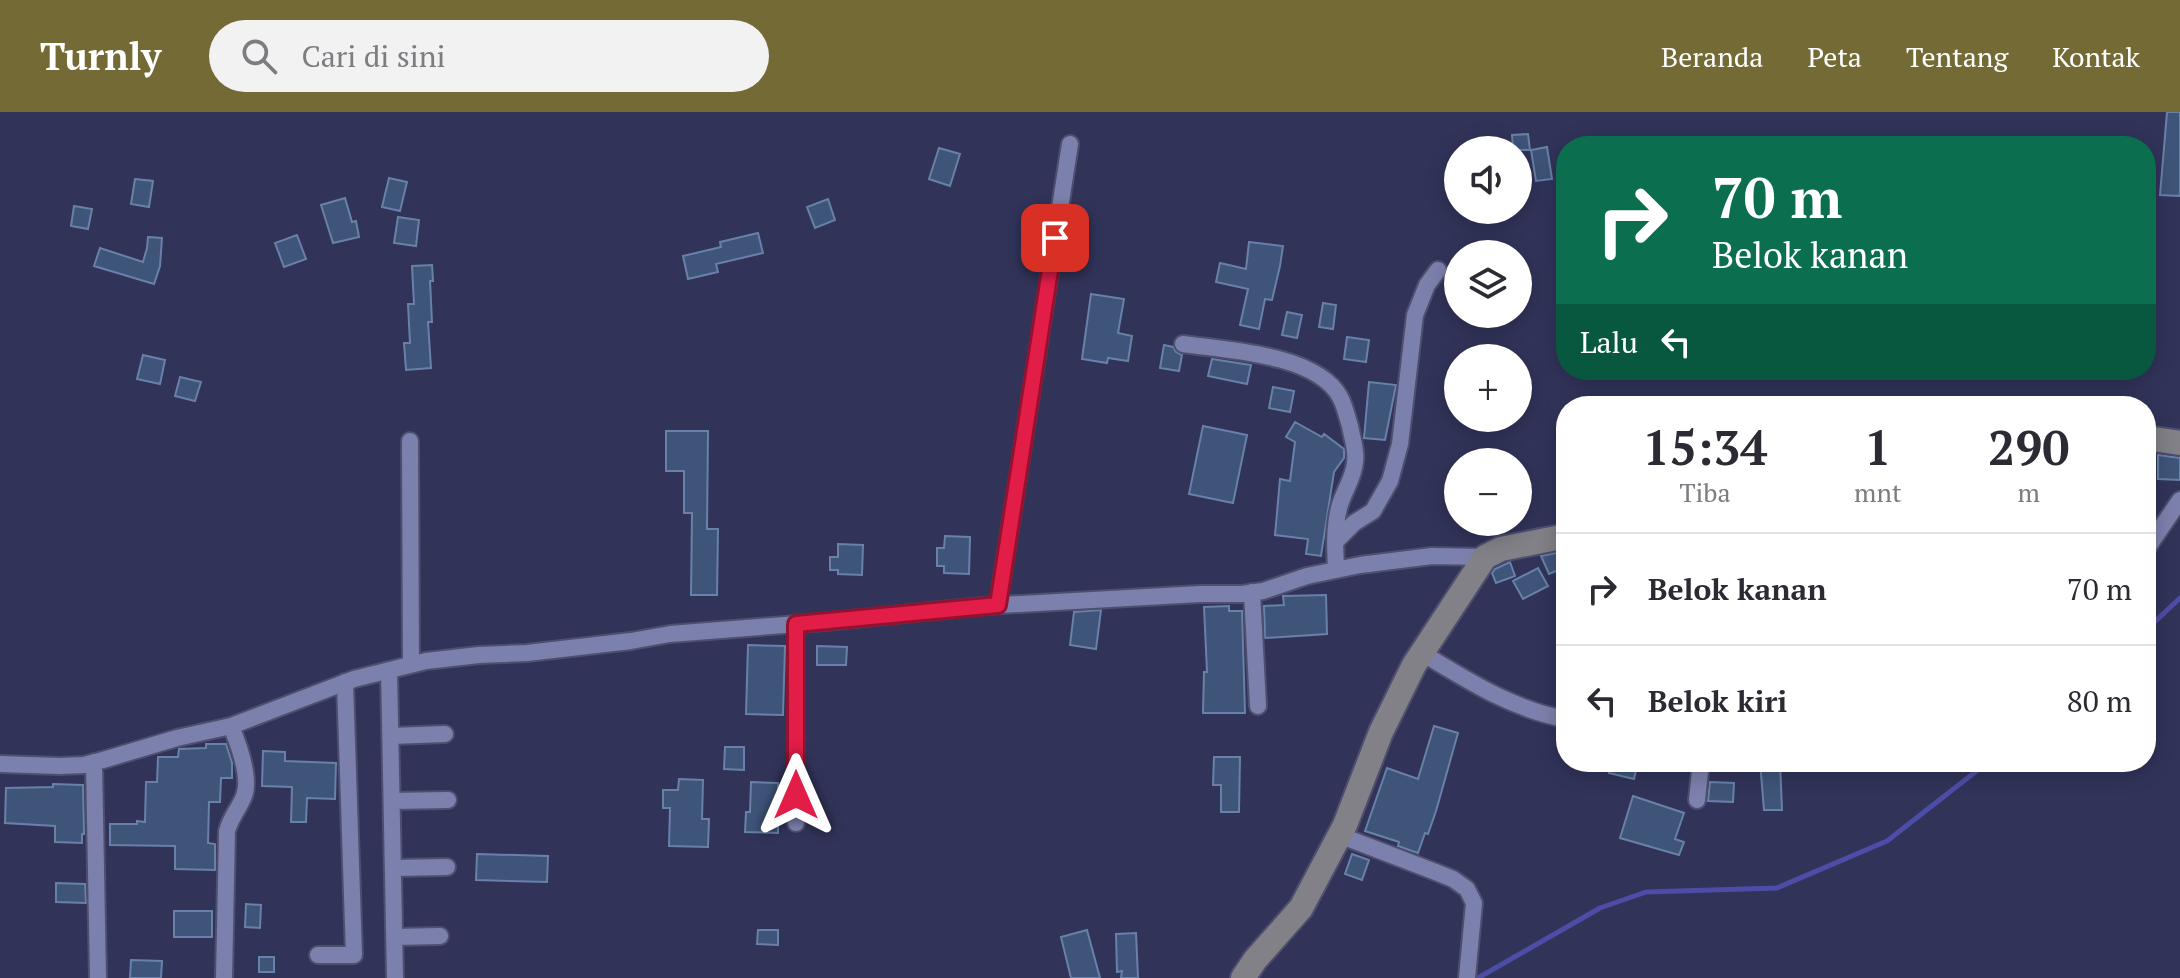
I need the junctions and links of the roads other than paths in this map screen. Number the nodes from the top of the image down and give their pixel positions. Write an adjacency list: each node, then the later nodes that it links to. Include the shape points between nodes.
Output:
1 (1070, 144): 14 (street)
2 (1438, 270): 10 (street, via 1415,315 1405,416 1390,481 1373,511)
3 (1183, 344): 10 (street, via 1289,362 1332,385 1341,397 1356,458 1338,509)
4 (2156, 439): 6 (street)
5 (410, 441): 17 (street)
6 (2180, 443)
7 (2180, 500): 8 (street)
8 (2156, 535)
9 (1556, 538): 11 (street)
10 (1336, 541): 12 (street)
11 (1485, 557): 12 (street, via 1432,556); 16 (street)
12 (1336, 569): 13 (street)
13 (1252, 592): 14 (street); 20 (street)
14 (998, 605): 15 (street)
15 (796, 624): 17 (street); 31 (street)
16 (1422, 653): 21 (street, via 1507,701); 32 (street, via 1381,732)
17 (411, 664): 18 (street)
18 (389, 670): 19 (street); 24 (street)
19 (345, 682): 22 (street); 37 (street, via 354,955)
20 (1258, 706)
21 (1556, 717)
22 (231, 726): 25 (street); 39 (street, via 246,786 227,831)
23 (445, 734): 24 (street)
24 (391, 736): 30 (street)
25 (94, 762): 26 (street); 38 (street)
26 (0, 764)
27 (1700, 772): 29 (street)
28 (448, 800): 30 (street)
29 (1697, 800)
30 (392, 801): 34 (street)
31 (796, 823)
32 (1339, 835): 41 (street, via 1301,908); 42 (street, via 1467,889 1474,903)
33 (447, 867): 34 (street)
34 (393, 868): 36 (street)
35 (440, 936): 36 (street)
36 (395, 937): 40 (street)
37 (318, 955)
38 (98, 978)
39 (224, 978)
40 (395, 978)
41 (1243, 978)
42 (1467, 978)

